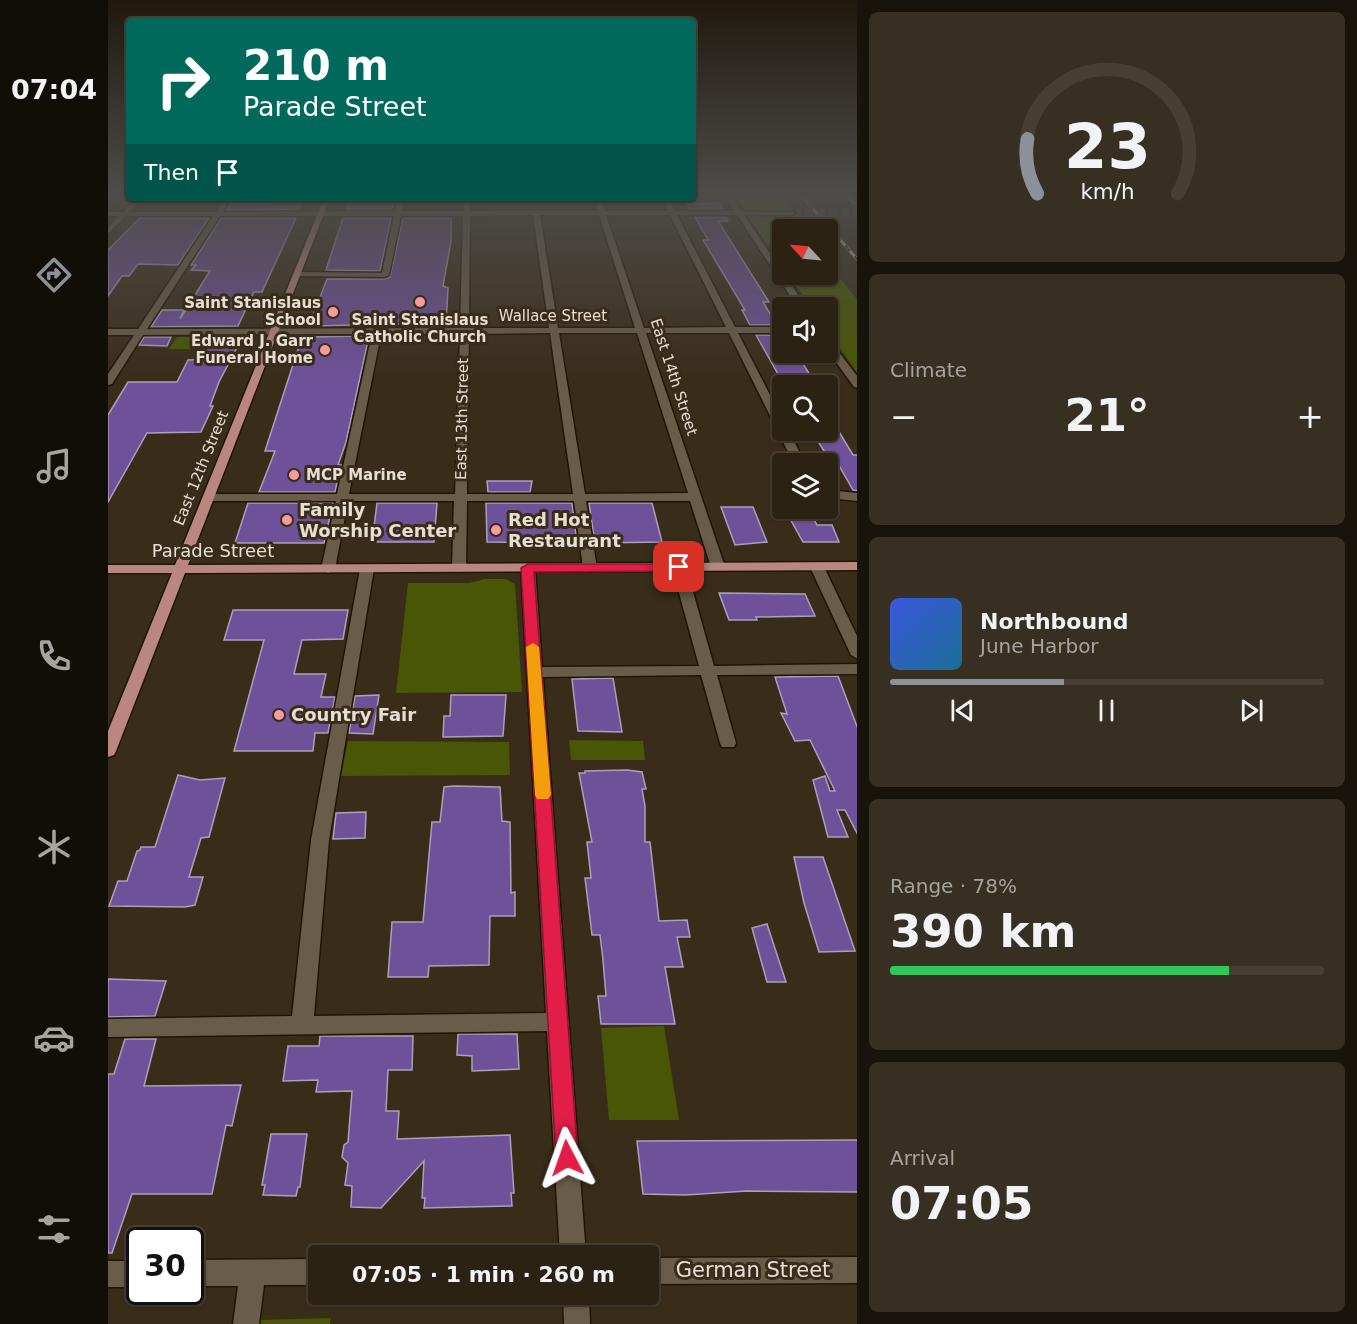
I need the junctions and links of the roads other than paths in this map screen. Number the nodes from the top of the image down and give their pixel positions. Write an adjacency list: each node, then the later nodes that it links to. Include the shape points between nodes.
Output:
1 (191, 255): 18 (street)
2 (305, 255): 9 (main road, East 12th Street)
3 (389, 255): 9 (street, via 385,275)
4 (465, 255): 15 (street, East 13th Street)
5 (543, 255): 16 (street)
6 (616, 255): 11 (street, East 14th Street)
7 (693, 255): 12 (street)
8 (767, 255): 10 (street)
9 (297, 274): 19 (main road, East 12th Street)
10 (795, 297)
11 (642, 330): 12 (street, Wallace Street); 16 (street, Wallace Street); 25 (street, East 14th Street)
12 (731, 330): 13 (street, Wallace Street); 23 (street)
13 (772, 330)
14 (377, 331): 15 (street, Wallace Street); 19 (street, Wallace Street); 28 (street)
15 (464, 331): 16 (street, Wallace Street); 29 (street, East 13th Street)
16 (555, 331): 30 (street)
17 (108, 332): 18 (street, Wallace Street)
18 (141, 332): 19 (street, Wallace Street); 21 (street)
19 (274, 332): 27 (main road, East 12th Street)
20 (838, 358): 22 (street)
21 (108, 382)
22 (857, 384)
23 (772, 409)
24 (838, 495): 26 (street)
25 (695, 497): 30 (street); 33 (street, East 14th Street)
26 (857, 497)
27 (208, 498): 28 (street); 39 (main road, East 12th Street)
28 (342, 498): 29 (street); 40 (street)
29 (460, 498): 30 (street); 35 (street, East 13th Street)
30 (580, 498): 37 (street)
31 (857, 566): 34 (main road, Parade Street)
32 (679, 567): 33 (main road, Parade Street); 37 (main road, Parade Street); 44 (street)
33 (718, 567): 34 (main road, Parade Street)
34 (817, 567): 42 (street)
35 (459, 568): 36 (main road, Parade Street); 41 (main road, Parade Street)
36 (528, 568): 37 (main road, Parade Street); 45 (street)
37 (590, 568)
38 (108, 569): 39 (main road, Parade Street)
39 (180, 569): 40 (main road, Parade Street); 47 (main road, East 12th Street)
40 (328, 569): 41 (main road, Parade Street)
41 (367, 569): 49 (street, via 320,840)
42 (857, 653)
43 (857, 669): 44 (street)
44 (707, 670): 45 (street); 46 (street)
45 (534, 672): 48 (street)
46 (728, 743)
47 (108, 751)
48 (558, 1022): 49 (street); 51 (street)
49 (302, 1025): 50 (street)
50 (108, 1028)
51 (572, 1245)
52 (857, 1270): 53 (street, German Street)
53 (659, 1271)
54 (308, 1272): 56 (street)
55 (204, 1273): 56 (street)
56 (253, 1273): 60 (street)
57 (108, 1274): 58 (street)
58 (126, 1274)
59 (577, 1305): 61 (street)
60 (246, 1324)
61 (578, 1324)

